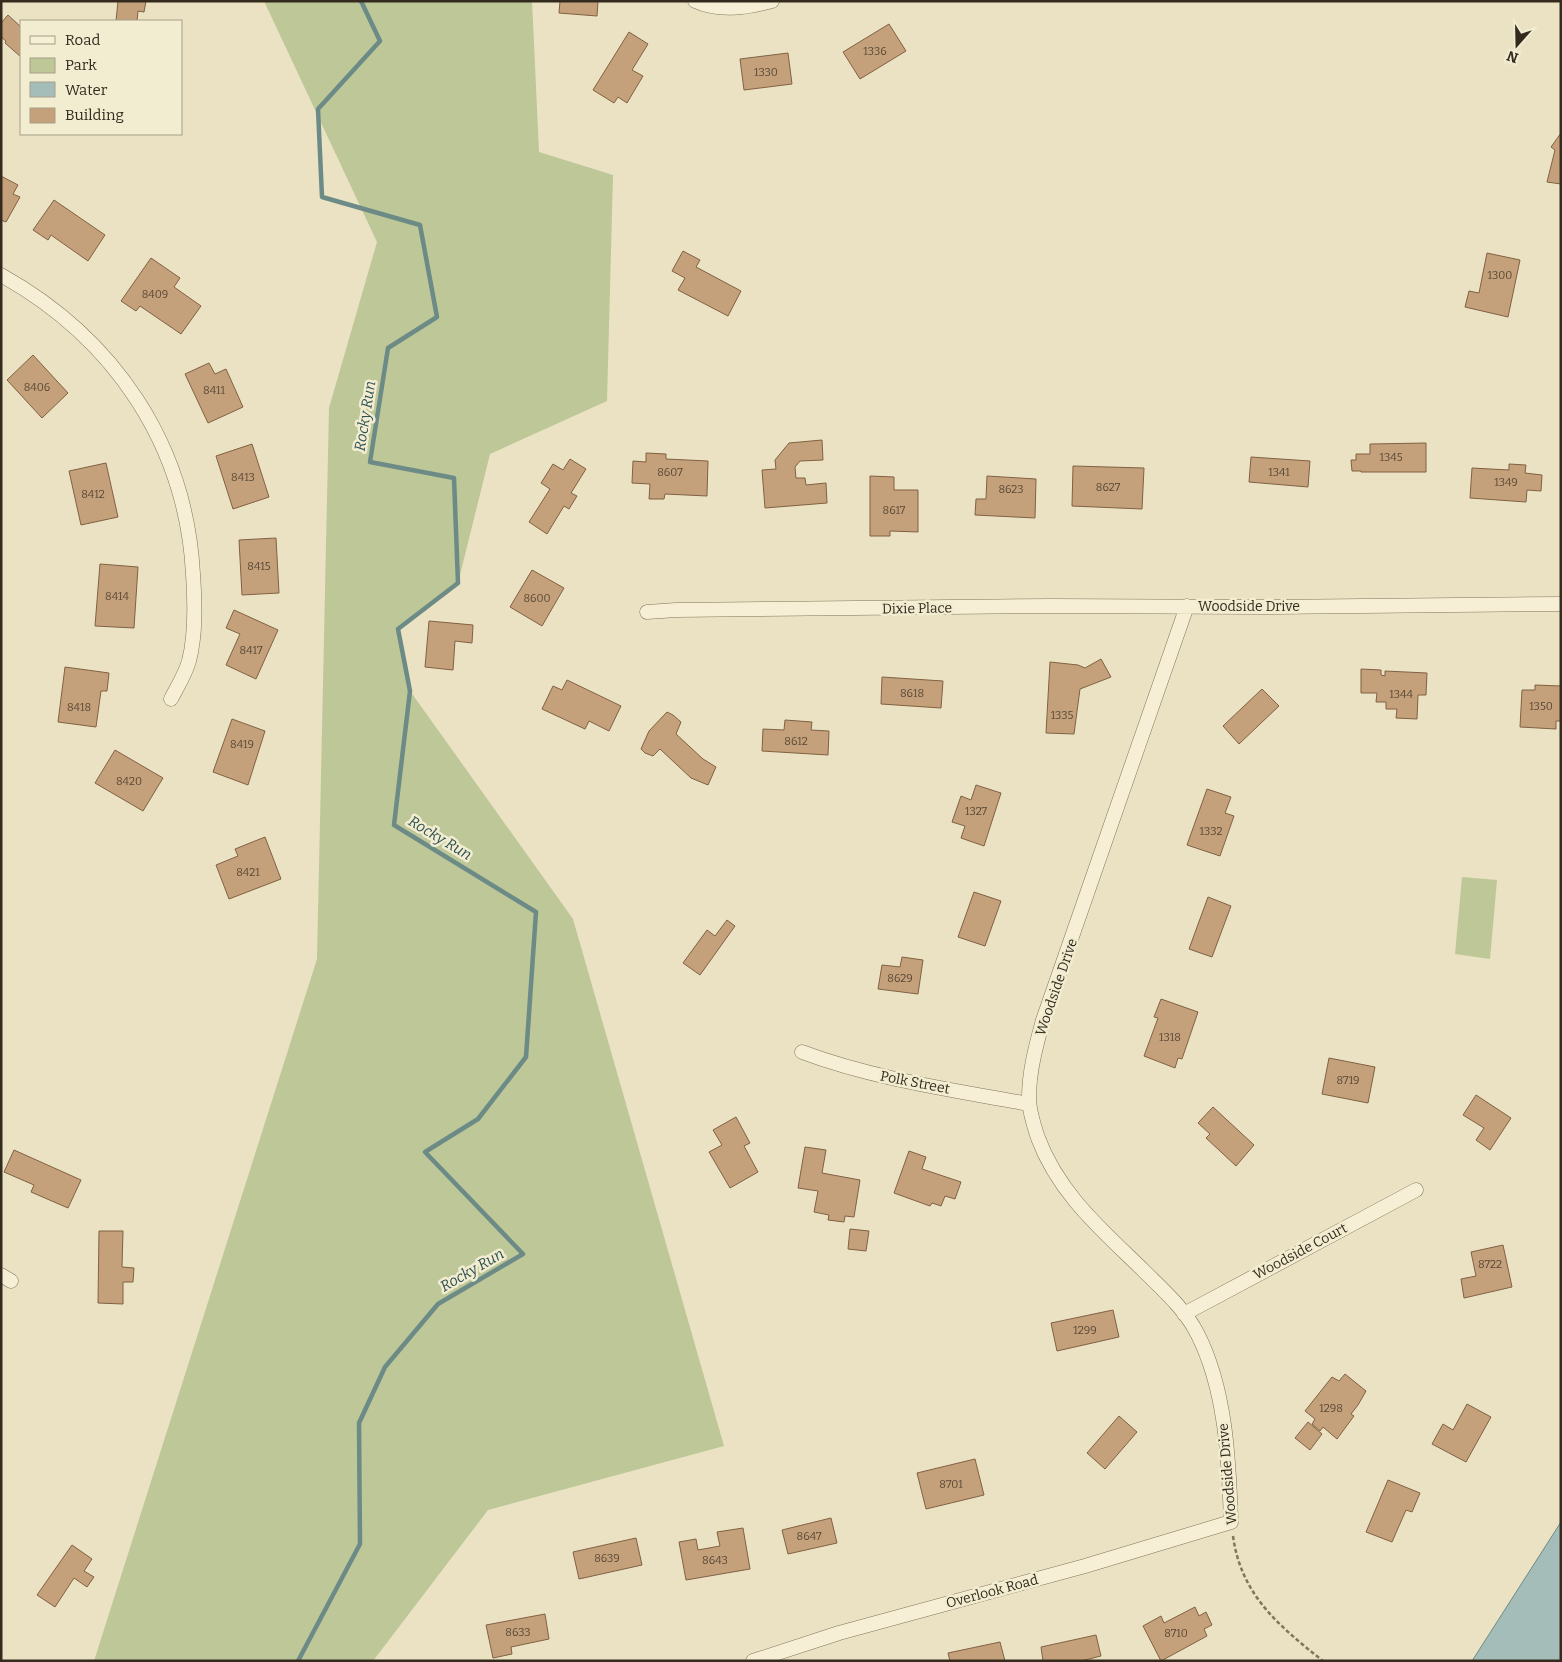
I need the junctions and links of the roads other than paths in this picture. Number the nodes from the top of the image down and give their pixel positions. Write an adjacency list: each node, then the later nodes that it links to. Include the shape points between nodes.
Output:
1 (695, 1): 2 (street, via 729,8)
2 (772, 1)
3 (1, 276): 7 (street, via 47,304 97,347 138,400 176,481 187,522 194,598 188,663)
4 (1561, 604): 5 (street, Woodside Drive)
5 (1187, 606): 6 (street, Dixie Place); 9 (street, Woodside Drive, via 1043,1020 1030,1075)
6 (647, 612)
7 (171, 699)
8 (802, 1052): 9 (street, Polk Street, via 869,1073)
9 (1029, 1104): 11 (street, Woodside Drive, via 1044,1154 1065,1190 1171,1296)
10 (1416, 1190): 11 (street, Woodside Court)
11 (1184, 1314): 12 (street, Woodside Drive, via 1197,1333 1215,1384 1224,1425)
12 (1231, 1522): 13 (street, Overlook Road)
13 (753, 1661)

